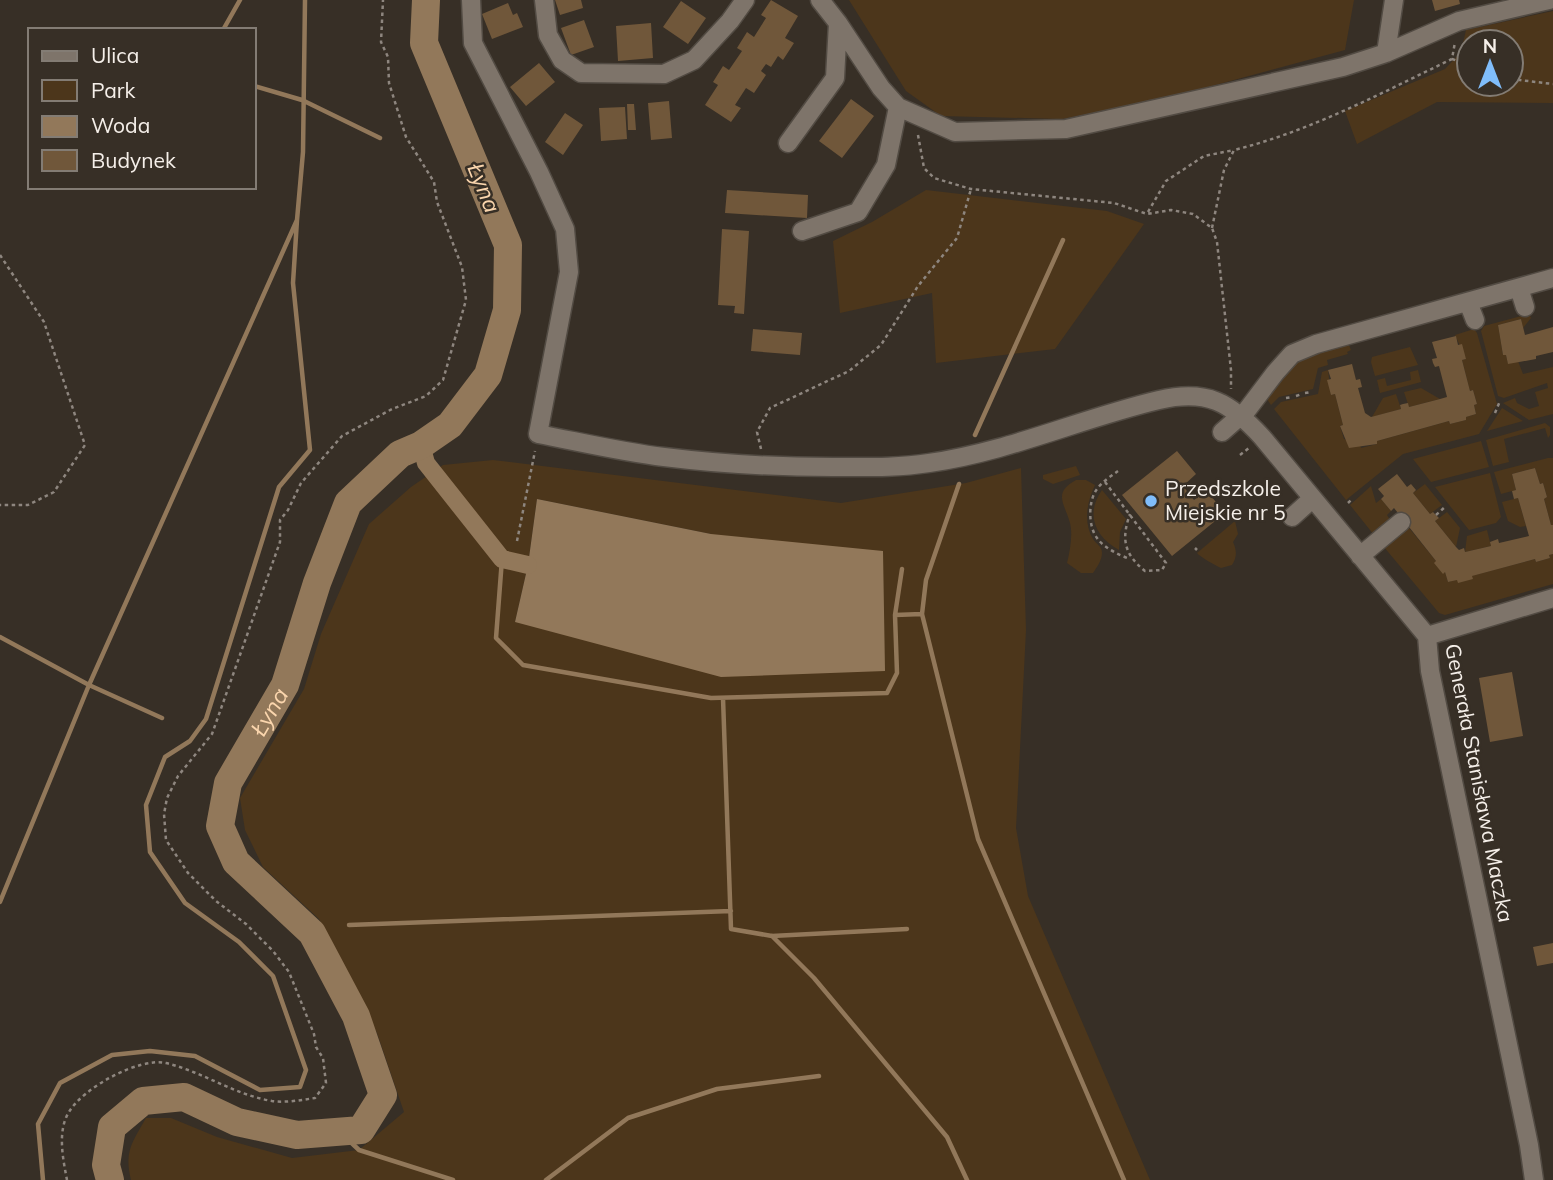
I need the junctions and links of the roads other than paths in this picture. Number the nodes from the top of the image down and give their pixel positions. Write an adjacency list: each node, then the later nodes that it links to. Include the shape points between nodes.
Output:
1 (471, 0): 17 (street, via 473,43 565,229 569,272 538,434 662,457 780,467 880,467 982,452 1165,399 1202,397 1223,402)
2 (544, 0): 3 (street, via 548,35 562,60 581,73 664,74 694,60)
3 (745, 0)
4 (820, 0): 7 (street)
5 (1394, 0): 8 (street)
6 (1549, 0): 8 (street, via 1459,21)
7 (838, 23): 9 (street); 10 (street, via 835,78)
8 (1386, 53): 9 (street, via 1343,67 1066,129 956,132)
9 (898, 107): 11 (street, via 886,165 858,212)
10 (788, 144)
11 (802, 231)
12 (1553, 278): 13 (street)
13 (1519, 288): 14 (street); 15 (street)
14 (1468, 302): 16 (street); 17 (street, via 1292,354)
15 (1525, 307)
16 (1475, 320)
17 (1241, 415): 18 (street); 19 (street, Generała Stanisława Maczka)
18 (1222, 432)
19 (1312, 499): 20 (street); 22 (street, Generała Stanisława Maczka)
20 (1292, 517)
21 (1401, 522): 22 (street)
22 (1360, 556): 24 (street, Generała Stanisława Maczka)
23 (1553, 598): 24 (street)
24 (1427, 635): 25 (street, Generała Stanisława Maczka, via 1430,671)
25 (1534, 1180)

